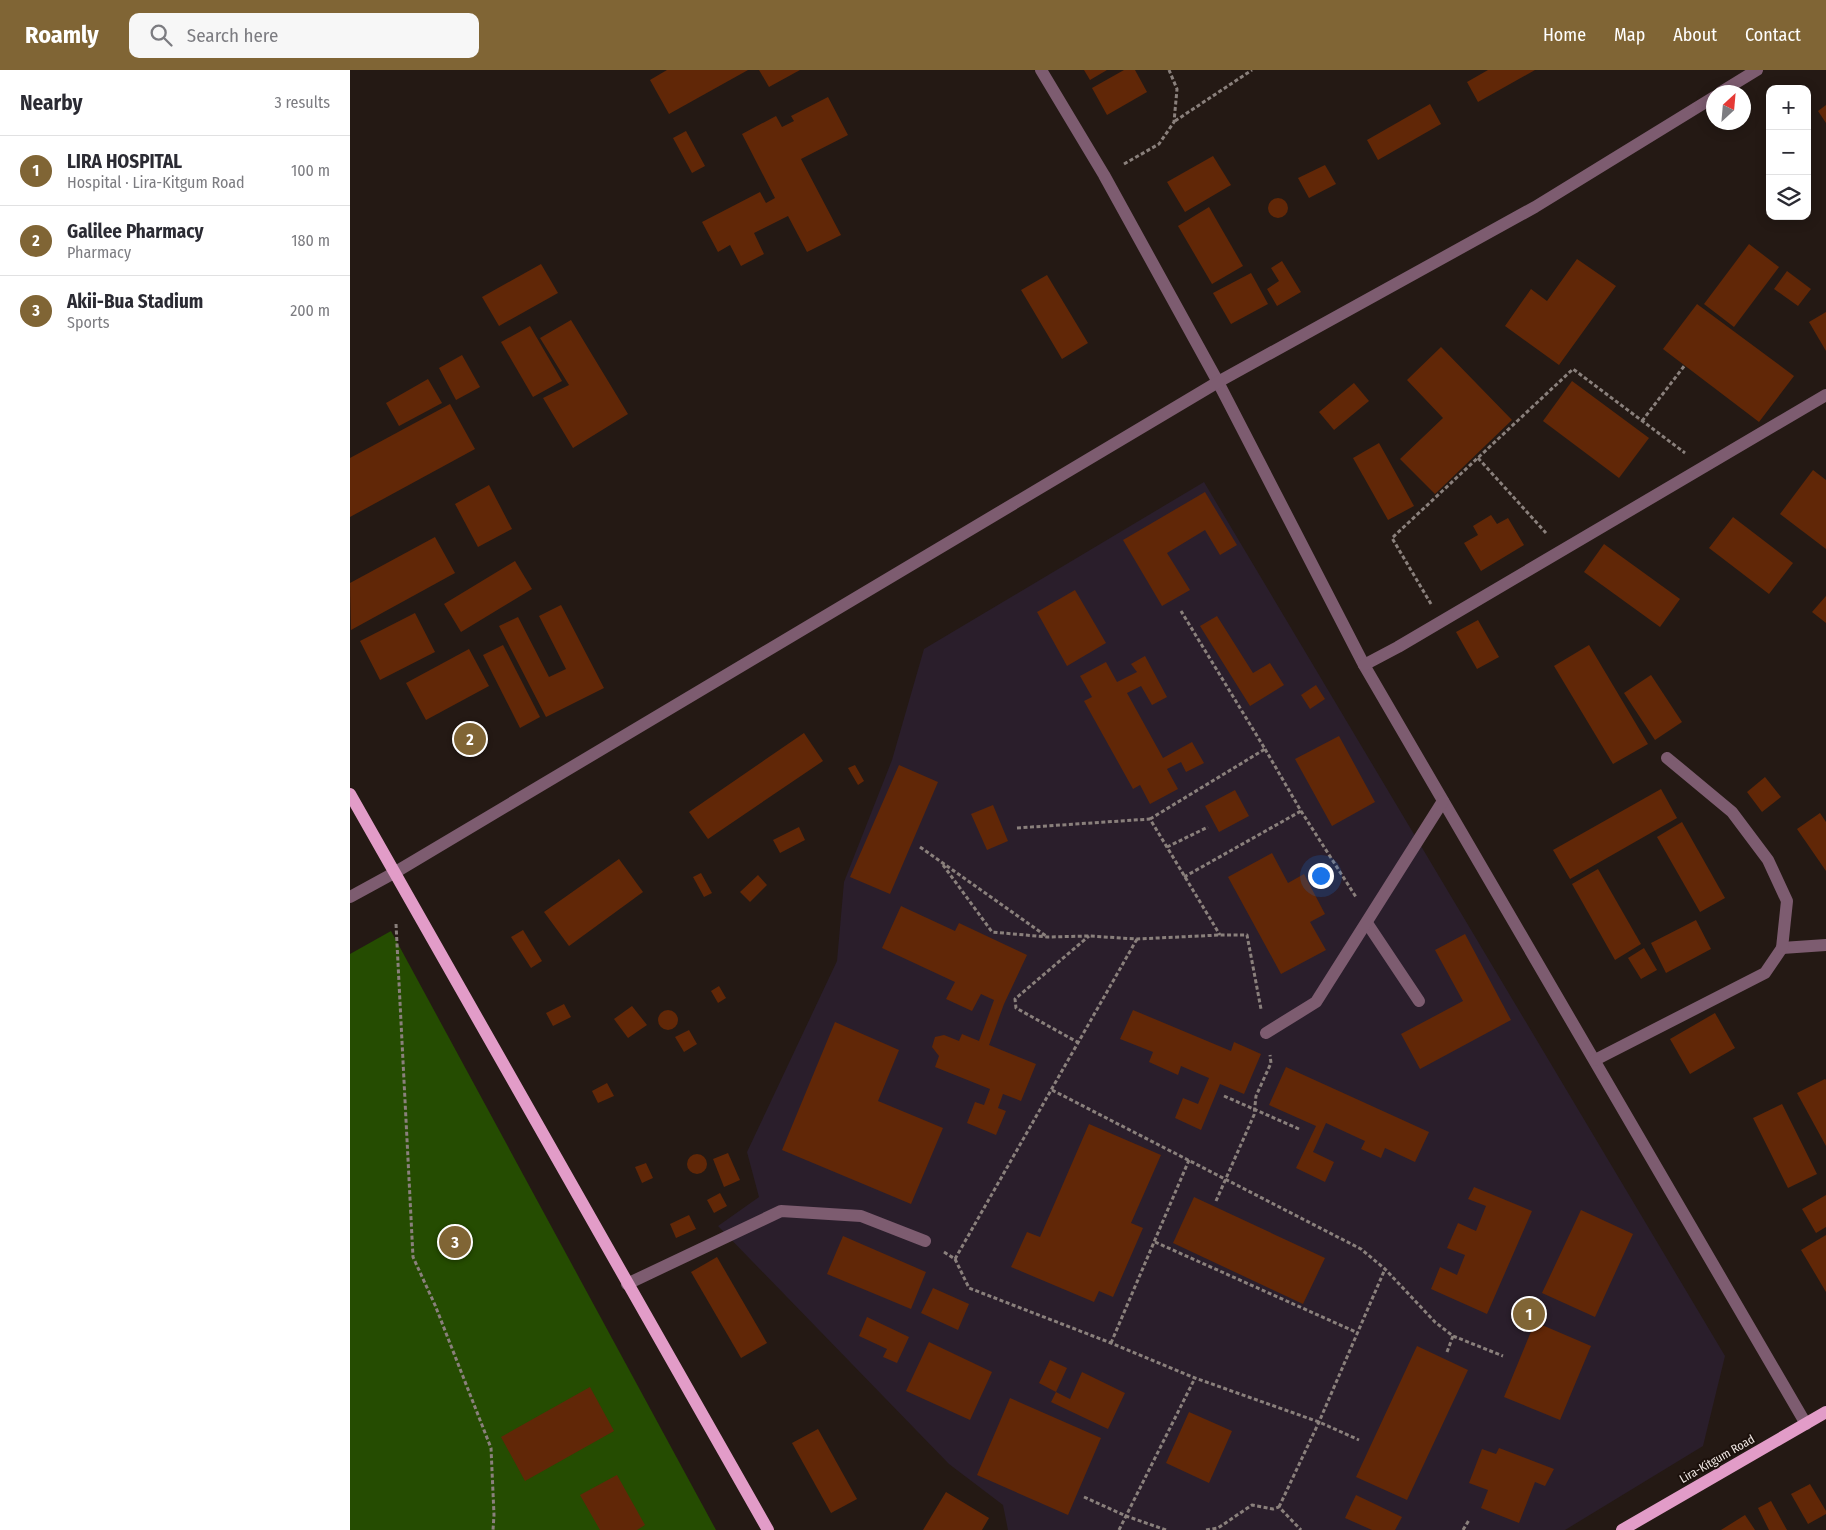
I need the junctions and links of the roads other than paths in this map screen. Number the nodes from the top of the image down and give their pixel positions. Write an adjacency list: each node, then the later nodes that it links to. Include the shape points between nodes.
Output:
1 (1041, 70): 5 (street)
2 (1758, 70): 3 (street)
3 (1733, 85)
4 (1706, 102): 5 (street, via 1535,207)
5 (1218, 382): 7 (street); 11 (street)
6 (1826, 395): 7 (street)
7 (1364, 665): 10 (street)
8 (1667, 758): 15 (street, via 1732,812 1768,860 1787,901)
9 (350, 794): 11 (main road)
10 (1443, 801): 13 (street); 18 (street)
11 (394, 873): 12 (street); 20 (main road)
12 (350, 897)
13 (1368, 920): 16 (street); 17 (street, via 1316,1002)
14 (1826, 945): 15 (street)
15 (1782, 948): 18 (street, via 1765,973)
16 (1419, 1001)
17 (1266, 1033)
18 (1595, 1060): 22 (street)
19 (925, 1241): 20 (street, via 861,1216 781,1211)
20 (627, 1284): 23 (main road)
21 (1826, 1412): 22 (main road, Lira-Kitgum Road)
22 (1806, 1424): 24 (main road, Lira-Kitgum Road)
23 (768, 1530)
24 (1622, 1530)

